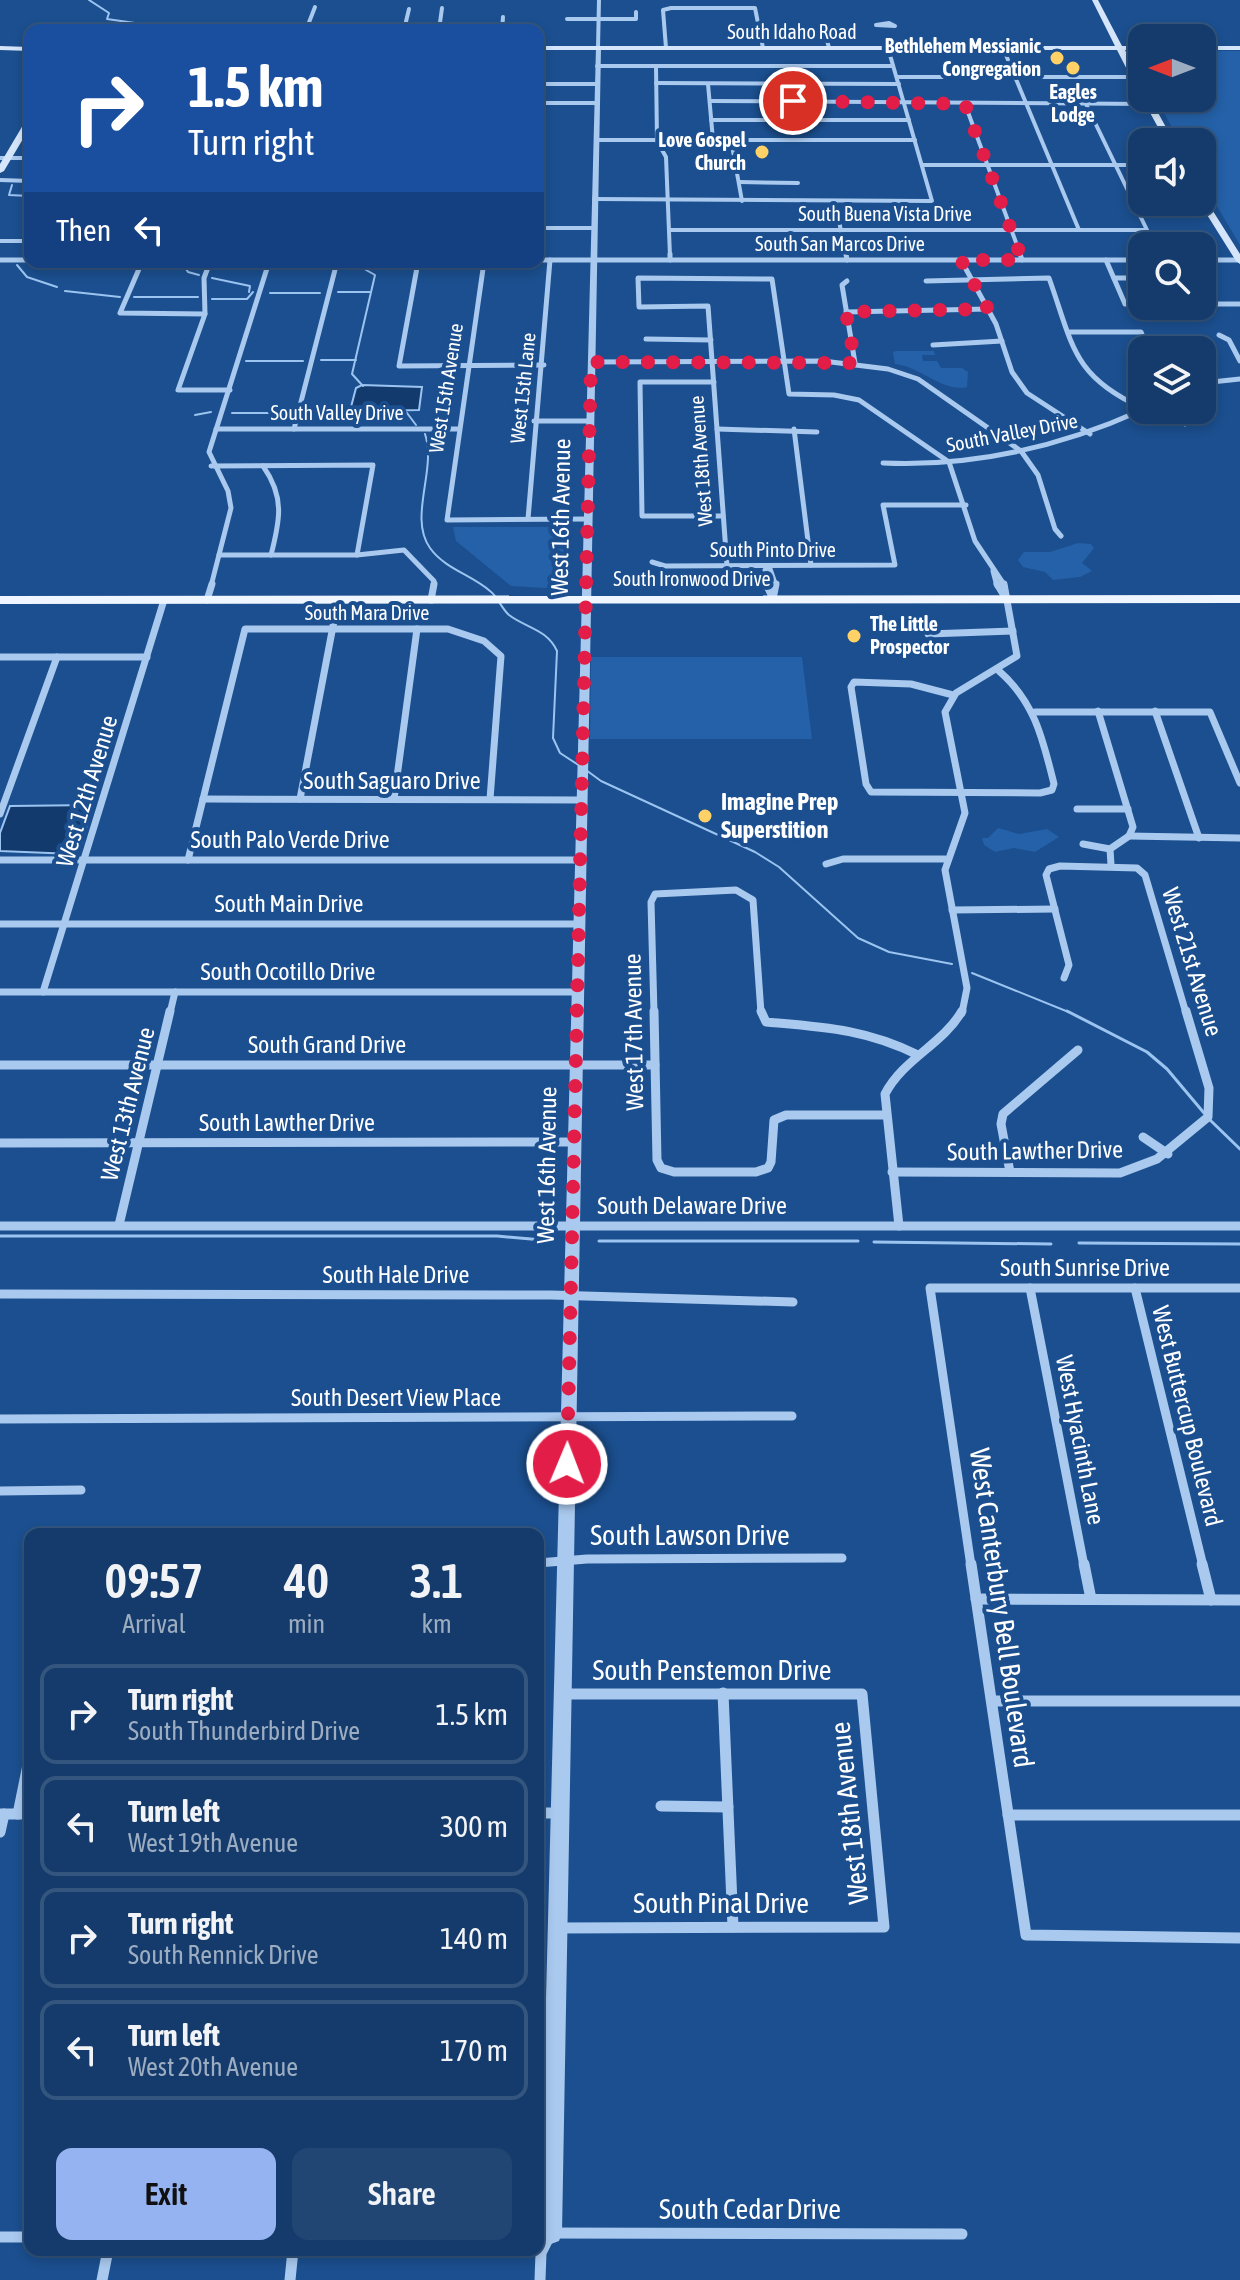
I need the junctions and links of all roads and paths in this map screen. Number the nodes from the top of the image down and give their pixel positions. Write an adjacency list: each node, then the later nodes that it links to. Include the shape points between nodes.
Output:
1 (599, 0): 9 (street)
2 (1095, 0): 25 (main road)
3 (315, 7): 10 (street)
4 (442, 8): 12 (street)
5 (409, 9): 11 (street)
6 (636, 12): 9 (street, via 636,19)
7 (503, 17): 13 (street)
8 (567, 19): 9 (street)
9 (599, 19): 19 (street)
10 (308, 24)
11 (405, 24)
12 (440, 24)
13 (502, 24)
14 (824, 28): 22 (street)
15 (888, 33): 23 (street)
16 (0, 48): 17 (main road)
17 (24, 48)
18 (544, 48): 19 (main road, South Idaho Road)
19 (598, 48): 20 (main road, South Idaho Road); 30 (street, West 16th Avenue)
20 (666, 48): 21 (main road, South Idaho Road); 21 (street, via 666,8 755,8)
21 (763, 48): 22 (main road, South Idaho Road)
22 (829, 48): 23 (main road, South Idaho Road)
23 (890, 48): 24 (main road, South Idaho Road); 32 (street)
24 (1003, 48): 25 (main road, South Idaho Road); 33 (street)
25 (1122, 48): 26 (main road, South Idaho Road); 29 (main road)
26 (1128, 48)
27 (1216, 48): 28 (main road)
28 (1240, 48)
29 (1128, 62)
30 (597, 66): 31 (street); 38 (street, West 16th Avenue)
31 (656, 66): 32 (street); 36 (street)
32 (893, 66): 35 (street)
33 (1015, 77): 34 (street); 35 (street); 46 (street)
34 (1128, 77)
35 (898, 80): 39 (street); 41 (street)
36 (656, 83): 39 (street); 55 (street)
37 (544, 84): 38 (street)
38 (597, 84): 44 (street, West 16th Avenue)
39 (708, 84): 40 (street)
40 (710, 101): 41 (street); 48 (street)
41 (904, 101): 45 (street); 49 (street)
42 (1128, 102): 47 (street)
43 (544, 103): 44 (street)
44 (597, 103): 51 (street, West 16th Avenue)
45 (965, 104): 46 (street); 58 (street)
46 (1026, 104): 47 (street); 59 (street)
47 (1086, 104): 60 (street)
48 (711, 120): 49 (street); 52 (street)
49 (909, 120): 54 (street)
50 (24, 129): 56 (main road)
51 (596, 140): 55 (street); 67 (street, West 16th Avenue)
52 (713, 140): 53 (street); 55 (street)
53 (731, 140): 54 (street); 65 (street)
54 (915, 140): 57 (street)
55 (657, 141): 68 (street, via 666,157)
56 (4, 158): 62 (main road)
57 (922, 165): 58 (street); 70 (street, via 932,201)
58 (988, 165): 59 (street); 76 (street)
59 (1052, 165): 60 (street); 77 (street)
60 (1117, 165): 61 (street); 77 (street, South Buena Vista Drive, via 1147,230)
61 (1128, 165)
62 (0, 171)
63 (0, 180): 64 (street)
64 (24, 181)
65 (739, 182): 66 (street); 69 (street)
66 (798, 183)
67 (594, 199): 68 (street); 73 (street, West 16th Avenue)
68 (668, 199): 69 (street); 74 (street)
69 (742, 201): 70 (street)
70 (835, 201): 75 (street)
71 (1212, 216): 92 (main road)
72 (544, 228): 73 (street)
73 (594, 228): 84 (street, West 16th Avenue)
74 (670, 230): 75 (street, South Buena Vista Drive); 85 (street)
75 (841, 230): 76 (street, South Buena Vista Drive); 86 (street)
76 (1011, 230): 77 (street, South Buena Vista Drive); 88 (street)
77 (1079, 230)
78 (0, 241): 79 (street)
79 (24, 241)
80 (0, 260): 81 (street)
81 (24, 260)
82 (544, 260): 83 (street, South San Marcos Drive)
83 (550, 260): 84 (street, South San Marcos Drive); 123 (street, West 15th Lane)
84 (593, 260): 85 (street, South San Marcos Drive); 118 (street, West 16th Avenue)
85 (670, 260): 86 (street, South San Marcos Drive)
86 (847, 260): 87 (street, South San Marcos Drive)
87 (961, 260): 88 (street, South San Marcos Drive); 101 (street)
88 (1022, 260): 89 (street, South San Marcos Drive)
89 (1106, 260): 90 (street, South San Marcos Drive); 99 (street)
90 (1128, 260)
91 (1216, 260): 92 (street)
92 (1240, 261)
93 (139, 268): 109 (street, via 120,313)
94 (208, 268): 109 (street)
95 (267, 268): 127 (street)
96 (335, 268): 133 (street)
97 (417, 268): 122 (street, via 399,366)
98 (483, 268): 122 (street, West 15th Avenue)
99 (1114, 278): 100 (street); 104 (street)
100 (1128, 278)
101 (968, 279): 103 (street); 107 (street); 110 (street, via 1049,278)
102 (847, 281): 108 (street, via 842,285)
103 (926, 281)
104 (1128, 304)
105 (1216, 304): 106 (street)
106 (1240, 304)
107 (988, 309): 108 (street); 115 (street)
108 (846, 312): 121 (street)
109 (205, 314): 127 (street, via 178,390)
110 (1070, 332): 112 (street); 128 (street, via 1082,366 1094,381)
111 (1219, 335): 117 (street, via 1229,340)
112 (1143, 336)
113 (646, 339): 114 (street)
114 (711, 340): 119 (street, West 18th Avenue); 120 (street, West 18th Avenue, via 708,306 639,307 638,278 772,279)
115 (1002, 341): 116 (street); 138 (street, via 1012,372 1027,393)
116 (933, 345)
117 (1240, 361)
118 (591, 362): 119 (street); 131 (street, West 16th Avenue)
119 (712, 362): 120 (street); 125 (street, West 18th Avenue)
120 (784, 362): 121 (street); 140 (street, via 789,394 859,400)
121 (855, 363): 139 (street, via 918,379)
122 (471, 365): 123 (street); 134 (street, West 15th Avenue)
123 (544, 365): 130 (street, West 15th Lane)
124 (1240, 379): 126 (street)
125 (714, 382): 135 (street, West 18th Avenue); 145 (street, via 640,382 642,516)
126 (1216, 382)
127 (230, 390): 132 (street)
128 (1128, 400)
129 (1128, 416): 138 (street, South Valley Drive)
130 (534, 421): 131 (street); 146 (street, West 15th Lane)
131 (589, 421): 147 (street, West 16th Avenue)
132 (216, 429): 133 (street, South Valley Drive); 142 (street)
133 (294, 429): 134 (street, South Valley Drive)
134 (458, 429): 146 (street, West 15th Avenue, via 447,520)
135 (717, 429): 136 (street); 145 (street, West 18th Avenue)
136 (794, 429): 137 (street); 153 (street)
137 (817, 432)
138 (1090, 434): 139 (street, South Valley Drive)
139 (1021, 451): 140 (street, South Valley Drive); 148 (street, via 1038,475)
140 (949, 462): 141 (street, South Valley Drive); 144 (street)
141 (883, 463)
142 (211, 466): 143 (street); 149 (street, via 229,494 231,513)
143 (263, 466): 150 (street, via 281,493); 151 (street, via 373,465)
144 (966, 505): 153 (street, South Pinto Drive, via 883,505 895,565); 158 (street, via 978,549)
145 (723, 516): 154 (street, West 18th Avenue)
146 (528, 519): 147 (street)
147 (588, 519): 156 (street, West 16th Avenue)
148 (1061, 536)
149 (219, 555): 150 (street); 162 (street)
150 (271, 555): 151 (street)
151 (357, 555): 164 (street, via 404,550 434,581)
152 (652, 562): 154 (street, South Pinto Drive)
153 (811, 565): 155 (street, South Pinto Drive)
154 (727, 566): 155 (street, South Pinto Drive)
155 (769, 566): 157 (street, via 767,591)
156 (585, 599): 157 (main road, South Ironwood Drive); 164 (main road, South Ironwood Drive); 183 (street, West 16th Avenue)
157 (773, 599): 158 (main road, South Ironwood Drive)
158 (1006, 599): 159 (main road, South Ironwood Drive); 167 (street)
159 (1240, 599)
160 (0, 600): 161 (main road, South Ironwood Drive)
161 (164, 600): 162 (main road, South Ironwood Drive); 171 (street, West 12th Avenue)
162 (207, 600): 163 (main road, South Ironwood Drive)
163 (338, 600): 164 (main road, South Ironwood Drive); 165 (street)
164 (431, 600)
165 (332, 629): 166 (street, South Mara Drive); 179 (street, South Mara Drive, via 245,629); 180 (street)
166 (417, 629): 181 (street); 182 (street, South Mara Drive, via 467,632 501,656)
167 (1013, 631): 168 (street); 172 (street, via 1017,656)
168 (928, 634)
169 (0, 657): 170 (street)
170 (57, 657): 171 (street); 186 (street)
171 (147, 657): 194 (street, West 12th Avenue)
172 (999, 671): 173 (street); 176 (street, via 1017,685)
173 (953, 695): 178 (street, via 945,712); 178 (street, via 911,684 854,682 851,687 871,792)
174 (1098, 711): 175 (street); 176 (street); 185 (street)
175 (1155, 711): 177 (street, via 1210,712); 188 (street)
176 (1035, 712): 178 (street, via 1052,790)
177 (1240, 783)
178 (962, 793): 192 (street, via 962,828)
179 (203, 799): 180 (street, South Saguaro Drive); 195 (street)
180 (300, 799): 181 (street, South Saguaro Drive)
181 (394, 799): 182 (street, South Saguaro Drive)
182 (490, 799): 183 (street, South Saguaro Drive)
183 (581, 800): 196 (street, West 16th Avenue)
184 (1077, 809): 185 (street)
185 (1128, 809): 187 (street, via 1133,827)
186 (0, 814)
187 (1129, 836): 188 (street); 191 (street)
188 (1199, 838): 189 (street)
189 (1240, 838)
190 (1083, 844): 191 (street)
191 (1110, 849): 198 (street)
192 (945, 859): 197 (street, via 843,859); 200 (street)
193 (0, 860): 194 (street, South Palo Verde Drive)
194 (84, 860): 195 (street, South Palo Verde Drive); 202 (street, West 12th Avenue)
195 (188, 860): 196 (street, South Palo Verde Drive)
196 (579, 860): 203 (street, West 16th Avenue)
197 (826, 864)
198 (1111, 865): 199 (street, via 1049,869); 216 (street, West 21st Avenue, via 1137,868 1145,875 1209,1088)
199 (1055, 909): 200 (street); 204 (street, via 1069,965)
200 (952, 910): 210 (street, via 967,988 962,1013)
201 (0, 924): 202 (street, South Main Drive)
202 (64, 924): 203 (street, South Main Drive); 206 (street, West 12th Avenue)
203 (578, 924): 208 (street, West 16th Avenue)
204 (1064, 978)
205 (0, 992): 206 (street, South Ocotillo Drive)
206 (43, 992): 207 (street, South Ocotillo Drive)
207 (175, 992): 208 (street, South Ocotillo Drive); 212 (street, West 13th Avenue)
208 (577, 992): 213 (street, West 16th Avenue)
209 (1078, 1050): 223 (street, via 1003,1114)
210 (918, 1055): 214 (street, West 17th Avenue, via 851,1029 766,1022 761,1014 753,900 748,894 722,890 666,891 655,894 651,902); 215 (street, via 895,1075 885,1094)
211 (0, 1065): 212 (street, South Grand Drive)
212 (158, 1065): 213 (street, South Grand Drive); 220 (street, West 13th Avenue)
213 (575, 1065): 214 (street, South Grand Drive); 218 (street, West 16th Avenue)
214 (655, 1065): 215 (street, West 17th Avenue, via 657,1160 661,1168 674,1172 768,1168 774,1120 786,1115)
215 (885, 1115): 222 (street)
216 (1208, 1117): 221 (street, South Lawther Drive)
217 (1143, 1137): 221 (street)
218 (574, 1142): 220 (street, South Lawther Drive); 225 (street, West 16th Avenue)
219 (0, 1143): 220 (street, South Lawther Drive)
220 (139, 1143): 224 (street, West 13th Avenue)
221 (1168, 1154): 223 (street, South Lawther Drive, via 1120,1173)
222 (892, 1172): 223 (street, South Lawther Drive); 227 (street)
223 (1010, 1172)
224 (119, 1225): 225 (street, South Delaware Drive); 226 (street, South Delaware Drive)
225 (573, 1225): 227 (street, South Delaware Drive); 234 (street, West 16th Avenue)
226 (0, 1226)
227 (899, 1226): 228 (street, South Delaware Drive)
228 (1240, 1226)
229 (930, 1288): 230 (street, South Sunrise Drive); 244 (street, West Canterbury Bell Boulevard)
230 (1030, 1288): 231 (street, South Sunrise Drive); 245 (street, West Hyacinth Lane)
231 (1135, 1288): 232 (street, South Sunrise Drive); 246 (street, West Buttercup Boulevard)
232 (1239, 1290)
233 (0, 1294): 234 (street, South Hale Drive)
234 (571, 1296): 235 (street, South Hale Drive); 237 (street, West 16th Avenue)
235 (793, 1302)
236 (792, 1416): 237 (street, South Desert View Place)
237 (568, 1417): 238 (street, South Desert View Place); 242 (street, West 16th Avenue)
238 (0, 1419)
239 (81, 1490): 240 (street)
240 (0, 1491)
241 (842, 1558): 242 (street, South Lawson Drive)
242 (565, 1561): 243 (street, South Lawson Drive); 249 (street, West 16th Avenue)
243 (544, 1563)
244 (976, 1599): 245 (street); 251 (street, West Canterbury Bell Boulevard)
245 (1091, 1599): 246 (street)
246 (1211, 1600): 247 (street)
247 (1240, 1600)
248 (723, 1693): 249 (street, South Penstemon Drive); 250 (street, South Penstemon Drive); 254 (street)
249 (562, 1694): 256 (street, West 16th Avenue)
250 (862, 1694): 263 (street, West 18th Avenue)
251 (992, 1701): 252 (street); 259 (street, West Canterbury Bell Boulevard)
252 (1240, 1701)
253 (661, 1806): 254 (street)
254 (728, 1807): 262 (street)
255 (544, 1813): 256 (street)
256 (560, 1813): 264 (street, West 16th Avenue)
257 (2, 1814): 258 (street); 261 (street)
258 (24, 1814)
259 (1008, 1815): 260 (street); 265 (street, West Canterbury Bell Boulevard, via 1026,1935)
260 (1240, 1815)
261 (0, 1832)
262 (733, 1927): 263 (street, South Pinal Drive); 264 (street, South Pinal Drive)
263 (884, 1927)
264 (557, 1928): 266 (street, West 16th Avenue)
265 (1240, 1938)
266 (545, 2233): 267 (street, South Cedar Drive)
267 (962, 2234)
268 (0, 2237): 269 (street)
269 (24, 2237)
270 (107, 2256): 273 (street)
271 (292, 2256): 274 (street)
272 (541, 2256): 275 (street, West 16th Avenue)
273 (102, 2280)
274 (290, 2280)
275 (540, 2280)

